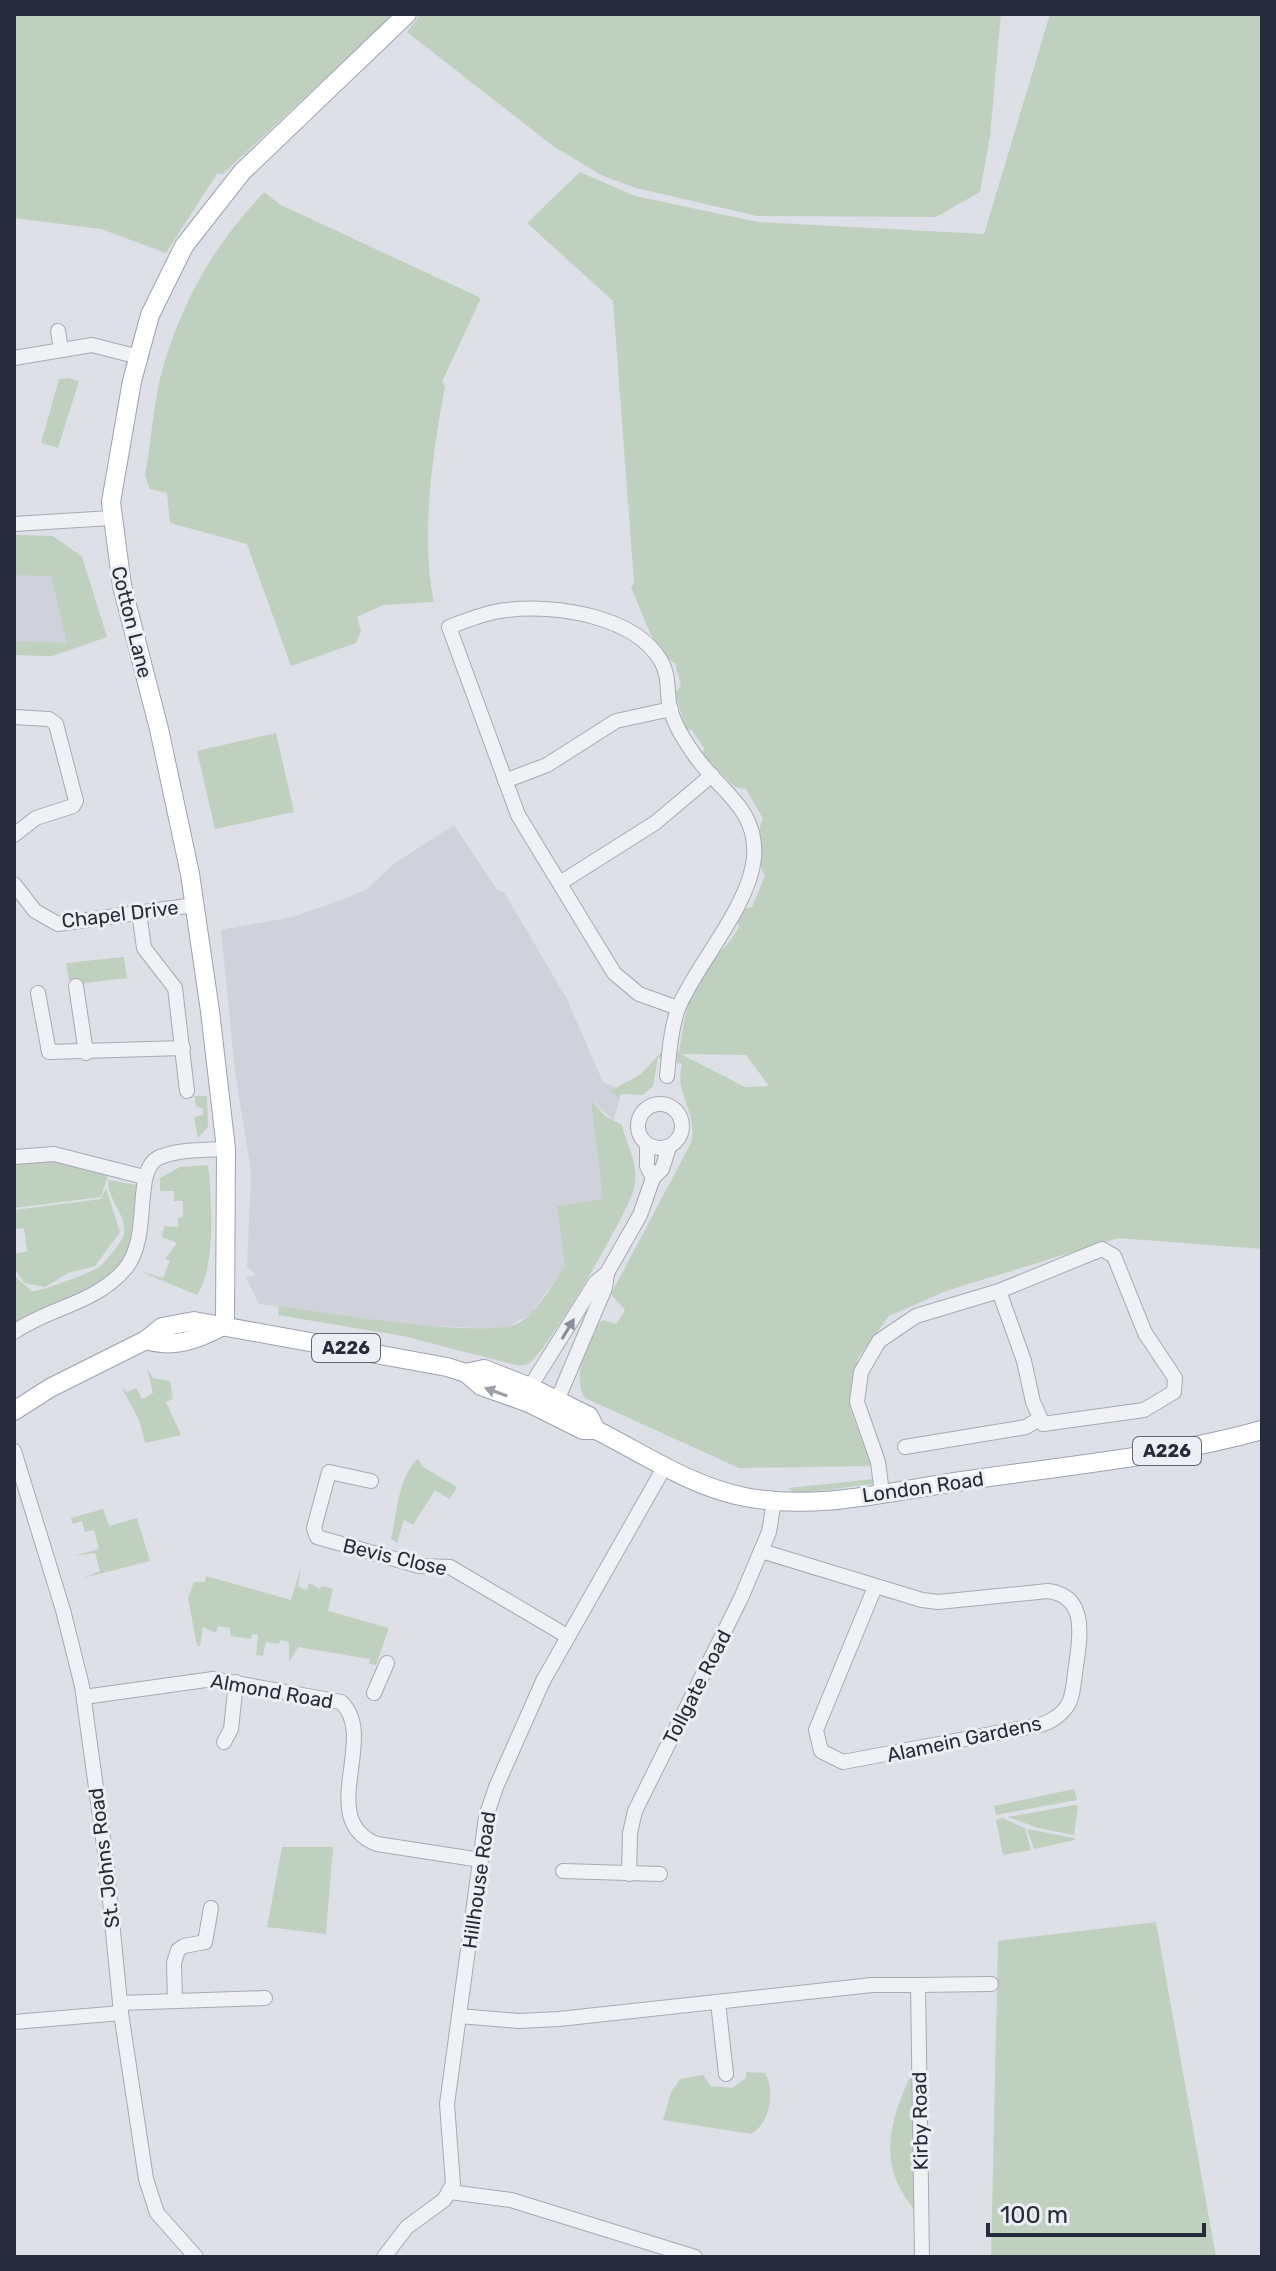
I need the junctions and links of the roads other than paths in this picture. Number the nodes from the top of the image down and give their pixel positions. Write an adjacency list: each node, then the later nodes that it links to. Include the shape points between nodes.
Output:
1 (407, 14): 4 (main road, Cotton Lane, via 242,172 201,221 156,301)
2 (58, 331): 3 (street)
3 (61, 350): 4 (street, via 87,346); 5 (street)
4 (139, 357): 6 (main road, Cotton Lane)
5 (14, 358)
6 (111, 518): 7 (street); 16 (main road, Cotton Lane)
7 (14, 524)
8 (671, 709): 10 (street, via 690,748); 11 (street, via 616,721 550,763); 11 (street, via 660,659 642,639 615,622 523,608 443,629)
9 (14, 717): 12 (street, via 56,724 76,801 31,821)
10 (712, 775): 13 (street, via 666,815); 21 (street, via 740,804 753,836 754,861 745,889)
11 (505, 781): 13 (street, via 518,815)
12 (14, 835)
13 (560, 883): 21 (street, via 621,981 645,997)
14 (14, 884): 15 (street, Chapel Drive)
15 (29, 903): 17 (street); 18 (street, Chapel Drive, via 58,924)
16 (194, 905): 18 (street, Chapel Drive); 28 (main road, Cotton Lane)
17 (14, 912)
18 (139, 912): 22 (street, via 144,948 174,986)
19 (76, 986): 23 (street)
20 (38, 993): 23 (street, via 49,1052)
21 (678, 1008): 24 (street)
22 (183, 1048): 23 (street); 25 (street)
23 (86, 1053)
24 (667, 1076)
25 (187, 1091)
26 (647, 1144): 27 (street); 27 (street, via 638,1128 640,1116 649,1106 661,1104 671,1106 682,1121 679,1139); 31 (street)
27 (669, 1147): 31 (street)
28 (226, 1149): 30 (street, via 160,1157); 34 (main road, Cotton Lane)
29 (14, 1157): 30 (street, via 54,1154)
30 (144, 1177): 35 (street, via 142,1233 125,1269 91,1297)
31 (653, 1178): 32 (street, via 640,1215)
32 (607, 1273): 36 (street, one-way to 32, via 595,1283); 37 (street)
33 (999, 1291): 39 (street); 39 (street, via 1109,1250 1145,1333 1175,1378 1174,1393 1144,1410 1048,1425); 45 (street, via 909,1319 886,1333 867,1357 858,1407 876,1455)
34 (225, 1325): 36 (main road, London Road / A226, via 409,1359 466,1373 481,1386); 38 (main road, via 165,1346 146,1340 99,1360)
35 (14, 1332)
36 (530, 1395): 37 (main road, London Road / A226)
37 (555, 1406): 43 (main road, London Road / A226, via 589,1416 596,1430)
38 (14, 1411)
39 (1039, 1419): 41 (street, via 1026,1427)
40 (1262, 1430): 45 (main road, London Road / A226, via 1174,1450)
41 (905, 1447)
42 (14, 1451): 53 (street, St. Johns Road)
43 (665, 1466): 46 (main road, London Road / A226, via 713,1488); 49 (street, Hillhouse Road)
44 (371, 1481): 49 (street, Bevis Close, via 329,1472 314,1528 317,1537 419,1566 450,1567)
45 (882, 1493): 46 (main road, London Road / A226)
46 (774, 1501): 47 (street, Tollgate Road)
47 (761, 1551): 48 (street, Alamein Gardens); 57 (street, Tollgate Road, via 635,1811)
48 (875, 1587): 48 (street, Alamein Gardens, via 938,1602 1048,1591 1065,1596 1081,1625 1067,1705 1040,1725 862,1760 832,1759 819,1748 816,1730)
49 (567, 1636): 55 (street, Hillhouse Road, via 496,1787)
50 (387, 1663): 52 (street)
51 (236, 1682): 53 (street, Almond Road, via 195,1679); 54 (street, via 231,1729); 55 (street, Almond Road, via 330,1697 348,1708 353,1728 350,1820 363,1839)
52 (374, 1693)
53 (84, 1697): 65 (street, St. Johns Road)
54 (224, 1742)
55 (481, 1860): 66 (street, Hillhouse Road)
56 (563, 1871): 57 (street)
57 (629, 1874): 58 (street)
58 (660, 1874)
59 (211, 1908): 63 (street, via 205,1942 184,1946 175,1957)
60 (991, 1984): 61 (street)
61 (918, 1985): 64 (street); 73 (street, Kirby Road)
62 (265, 1998): 63 (street)
63 (175, 2001): 65 (street)
64 (718, 2002): 66 (street, via 541,2020); 68 (street)
65 (120, 2008): 67 (street); 70 (street, St. Johns Road, via 150,2197 172,2234)
66 (459, 2016): 69 (street, Hillhouse Road, via 447,2104)
67 (14, 2022)
68 (726, 2074)
69 (450, 2192): 71 (street, via 411,2223); 72 (street, via 511,2200)
70 (196, 2257)
71 (384, 2257)
72 (695, 2257)
73 (922, 2257)

